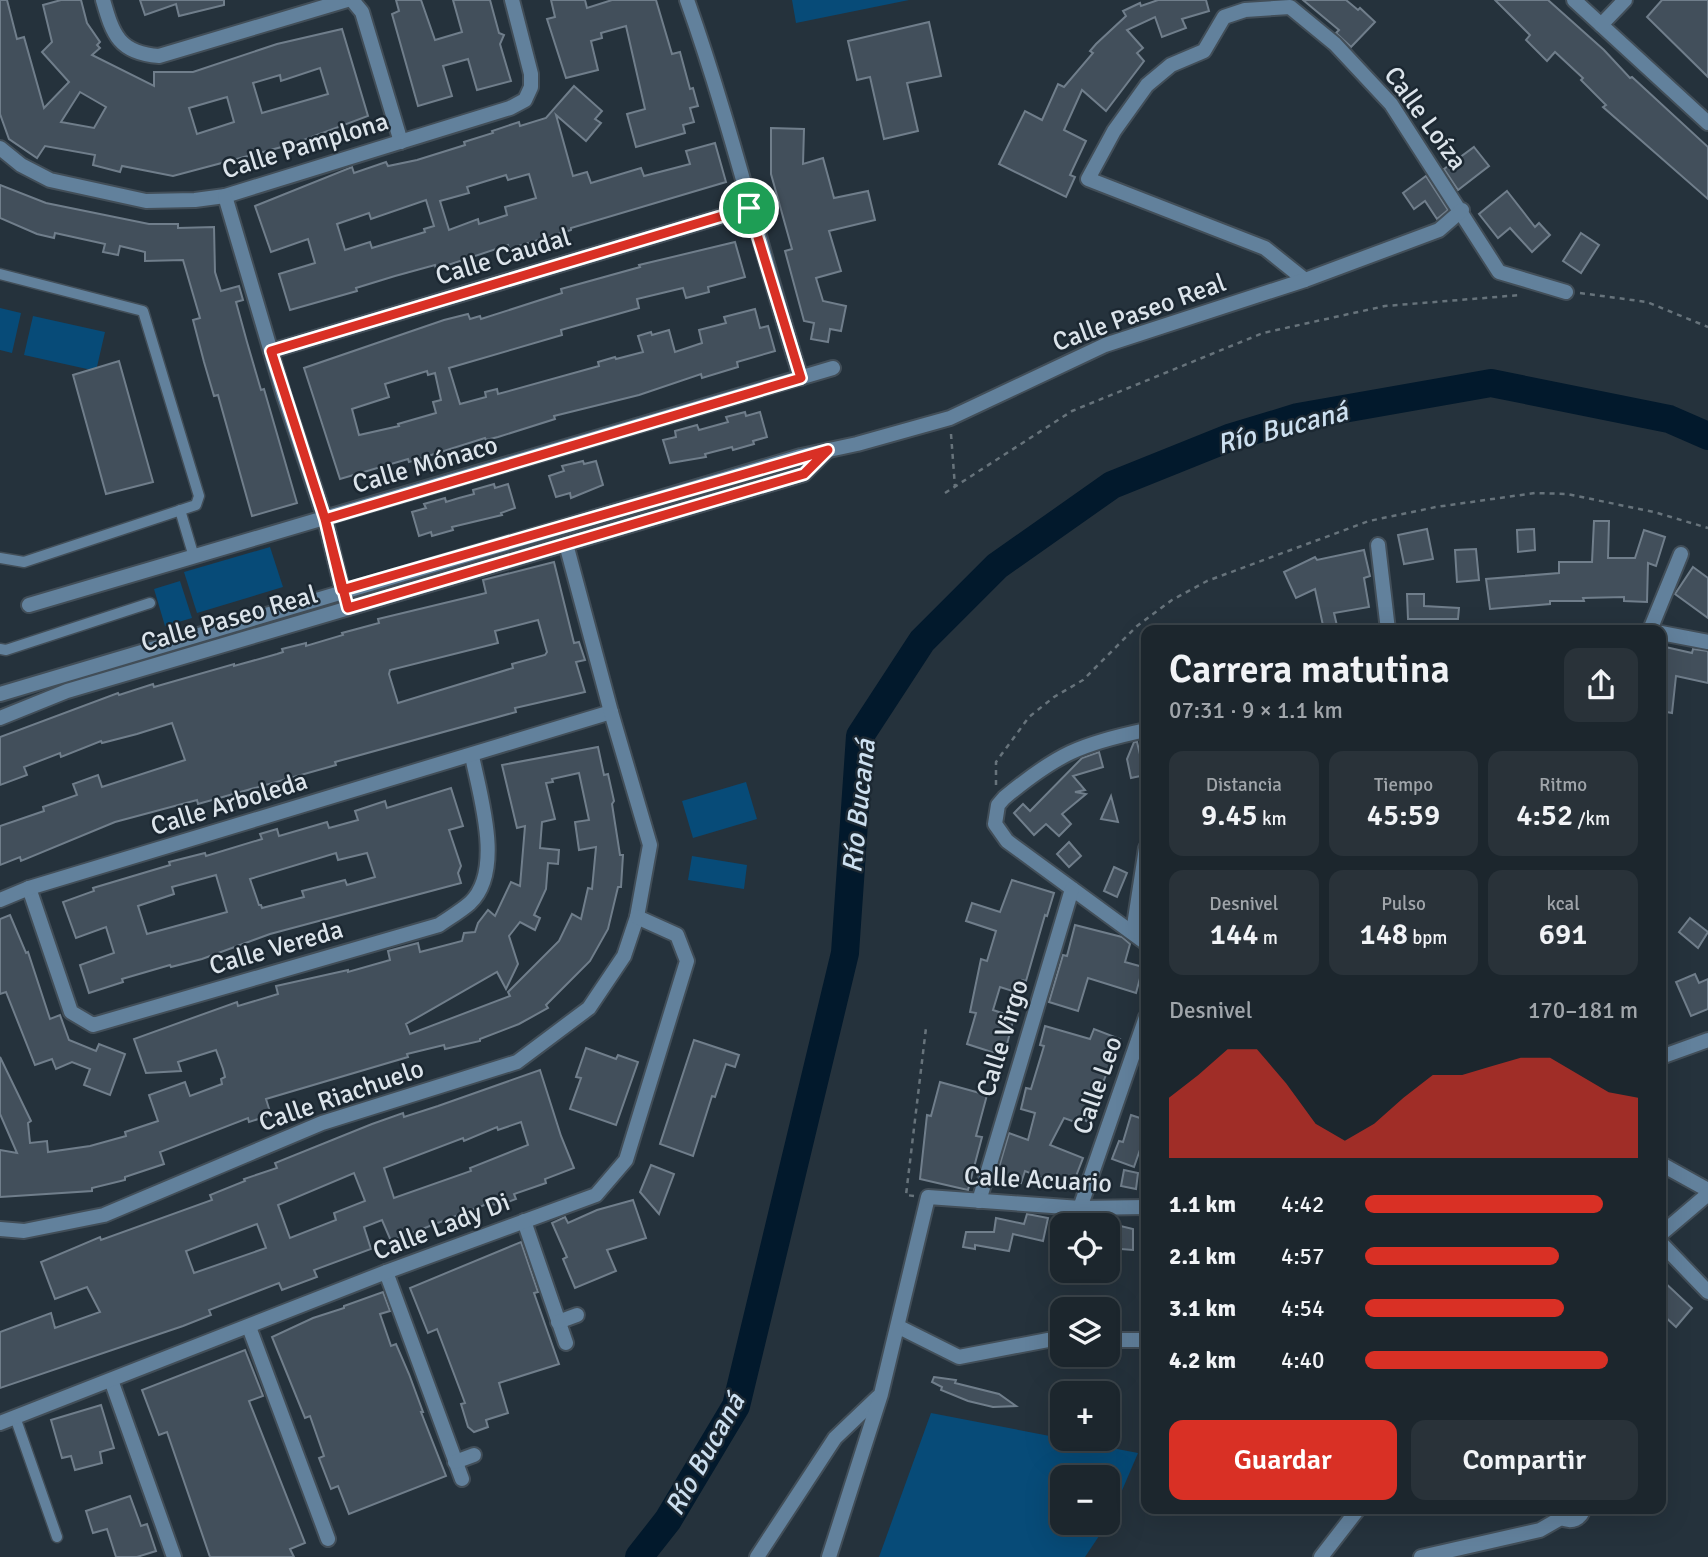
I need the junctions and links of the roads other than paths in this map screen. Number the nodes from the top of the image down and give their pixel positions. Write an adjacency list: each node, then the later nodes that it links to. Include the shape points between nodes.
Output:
1 (103, 0): 2 (street, via 121,43 135,52 159,56)
2 (347, 0)
3 (352, 0): 10 (street, via 362,12)
4 (512, 0): 10 (street, Calle Pamplona, via 531,74 526,100)
5 (687, 0): 13 (street, via 714,77)
6 (1574, 0): 8 (street)
7 (1625, 0): 8 (street)
8 (1601, 25): 9 (street)
9 (1708, 123)
10 (401, 142): 12 (street, Calle Pamplona)
11 (0, 148): 12 (street, Calle Pamplona, via 35,173 82,188 146,201)
12 (225, 196): 18 (street)
13 (749, 208): 18 (street, Calle Caudal); 20 (street)
14 (1462, 211): 16 (street, Calle Paseo Real, via 1439,230); 16 (street, Calle Loíza, via 1391,104 1335,44 1290,7 1245,10 1224,17 1204,51 1171,65 1147,85 1088,179 1265,248); 17 (street, Calle Loíza, via 1499,272)
15 (0, 274): 22 (lane, via 143,311 200,496 196,505)
16 (1305, 280): 21 (street, Calle Paseo Real, via 1105,345 950,418)
17 (1566, 292)
18 (271, 351): 23 (street)
19 (833, 368): 20 (street, Calle Mónaco)
20 (801, 378): 23 (street, Calle Mónaco)
21 (828, 450): 24 (street, Calle Paseo Real, via 804,474); 29 (street, Calle Paseo Real)
22 (180, 510): 27 (lane); 28 (lane, via 24,562)
23 (325, 519): 27 (street, Calle Mónaco); 29 (street)
24 (566, 544): 32 (street, Calle Paseo Real); 39 (street, Calle Riachuelo)
25 (1378, 545): 33 (street)
26 (1681, 554): 34 (street)
27 (194, 557): 31 (street, Calle Mónaco)
28 (0, 558)
29 (342, 590): 32 (street); 38 (street, Calle Paseo Real)
30 (150, 603): 37 (lane)
31 (29, 605)
32 (348, 608): 40 (street, Calle Paseo Real, via 67,691)
33 (1387, 625)
34 (1652, 625)
35 (1666, 635): 36 (street)
36 (1708, 642)
37 (0, 649)
38 (0, 694)
39 (611, 712): 42 (street, Calle Arboleda); 47 (street, Calle Riachuelo, via 650,845)
40 (0, 718)
41 (1141, 731): 45 (street, via 1098,740 1064,754 998,805 995,824 1006,841)
42 (472, 756): 44 (street, Calle Arboleda); 44 (street, Calle Vereda, via 488,839 488,869 472,901 439,925 93,1026 71,1012)
43 (1141, 880): 48 (street)
44 (29, 888): 46 (street, Calle Arboleda)
45 (1072, 889): 48 (street); 55 (street, Calle Virgo)
46 (0, 900)
47 (637, 917): 58 (street, Calle Lady Di, via 677,934 687,961 626,1160 596,1195); 59 (street, Calle Riachuelo, via 624,956 589,1008 517,1062 322,1122 104,1215 24,1231)
48 (1133, 932): 49 (street)
49 (1141, 939)
50 (1141, 1031): 57 (street, Calle Leo)
51 (1708, 1040): 52 (street)
52 (1666, 1055)
53 (1666, 1167): 54 (street)
54 (1708, 1192): 60 (street)
55 (979, 1201): 57 (street, Calle Acuario); 67 (street, Calle Acuario, via 928,1197)
56 (1141, 1207): 57 (street, Calle Acuario)
57 (1080, 1208)
58 (524, 1221): 62 (street, Calle Lady Di); 65 (street)
59 (0, 1229)
60 (1666, 1230)
61 (1666, 1248): 63 (street)
62 (386, 1272): 66 (street, Calle Lady Di); 77 (street)
63 (1708, 1292)
64 (577, 1315): 65 (street)
65 (558, 1322): 71 (street)
66 (249, 1327): 72 (street, Calle Lady Di); 84 (street)
67 (899, 1327): 68 (street, via 959,1357); 73 (street)
68 (1050, 1340)
69 (1120, 1340): 70 (street)
70 (1141, 1340)
71 (566, 1343)
72 (111, 1380): 74 (street, Calle Lady Di); 85 (street)
73 (881, 1394): 86 (street, via 835,1438); 87 (street)
74 (15, 1418): 75 (street, Calle Lady Di); 83 (lane)
75 (0, 1423)
76 (474, 1455): 77 (street)
77 (455, 1462): 78 (street)
78 (462, 1479)
79 (1354, 1514): 88 (street)
80 (1557, 1514): 89 (street, via 1540,1530)
81 (1560, 1514): 82 (street, via 1575,1520)
82 (1580, 1514)
83 (57, 1537)
84 (328, 1539)
85 (174, 1557)
86 (757, 1557)
87 (829, 1557)
88 (1321, 1557)
89 (1421, 1557)

